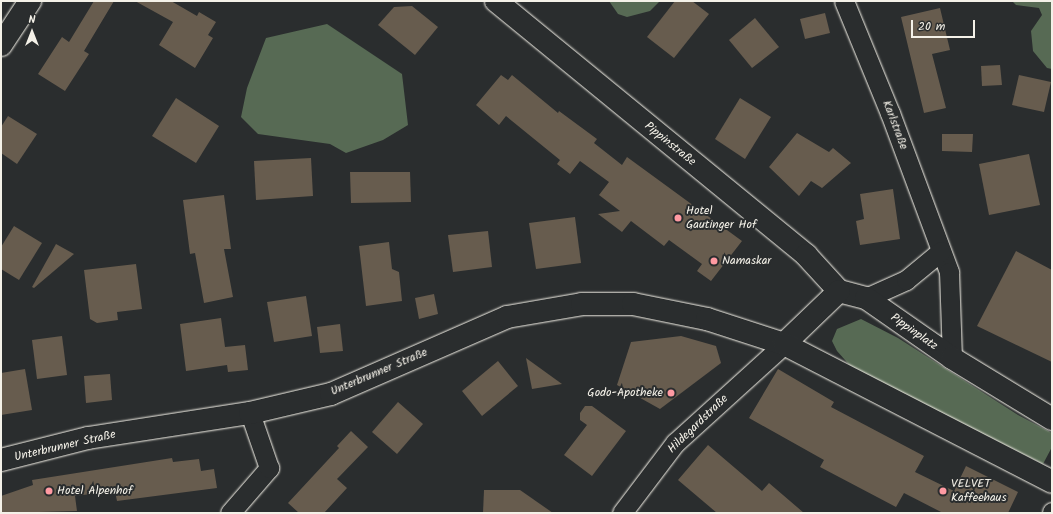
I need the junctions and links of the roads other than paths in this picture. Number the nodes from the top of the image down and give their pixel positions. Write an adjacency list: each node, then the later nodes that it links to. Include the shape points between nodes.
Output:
1 (30, 1): 4 (street)
2 (496, 1): 6 (street, Pippinstraße, via 806,255)
3 (844, 1): 5 (street, Karlstraße)
4 (1, 45)
5 (942, 251): 7 (street, via 906,280); 9 (street, Karlstraße, via 949,272)
6 (839, 291): 7 (street, Pippinplatz); 8 (street)
7 (866, 298): 9 (street, Pippinplatz)
8 (784, 344): 10 (street, Unterbrunner Straße, via 707,319 633,304 582,304 507,316 331,394); 13 (street); 15 (street, Hildegardstraße, via 675,443)
9 (952, 358): 11 (street, Pippinplatz)
10 (250, 412): 12 (street, Unterbrunner Straße, via 88,438); 14 (street, via 269,468)
11 (1052, 420)
12 (1, 460)
13 (1052, 482)
14 (230, 513)
15 (622, 513)

